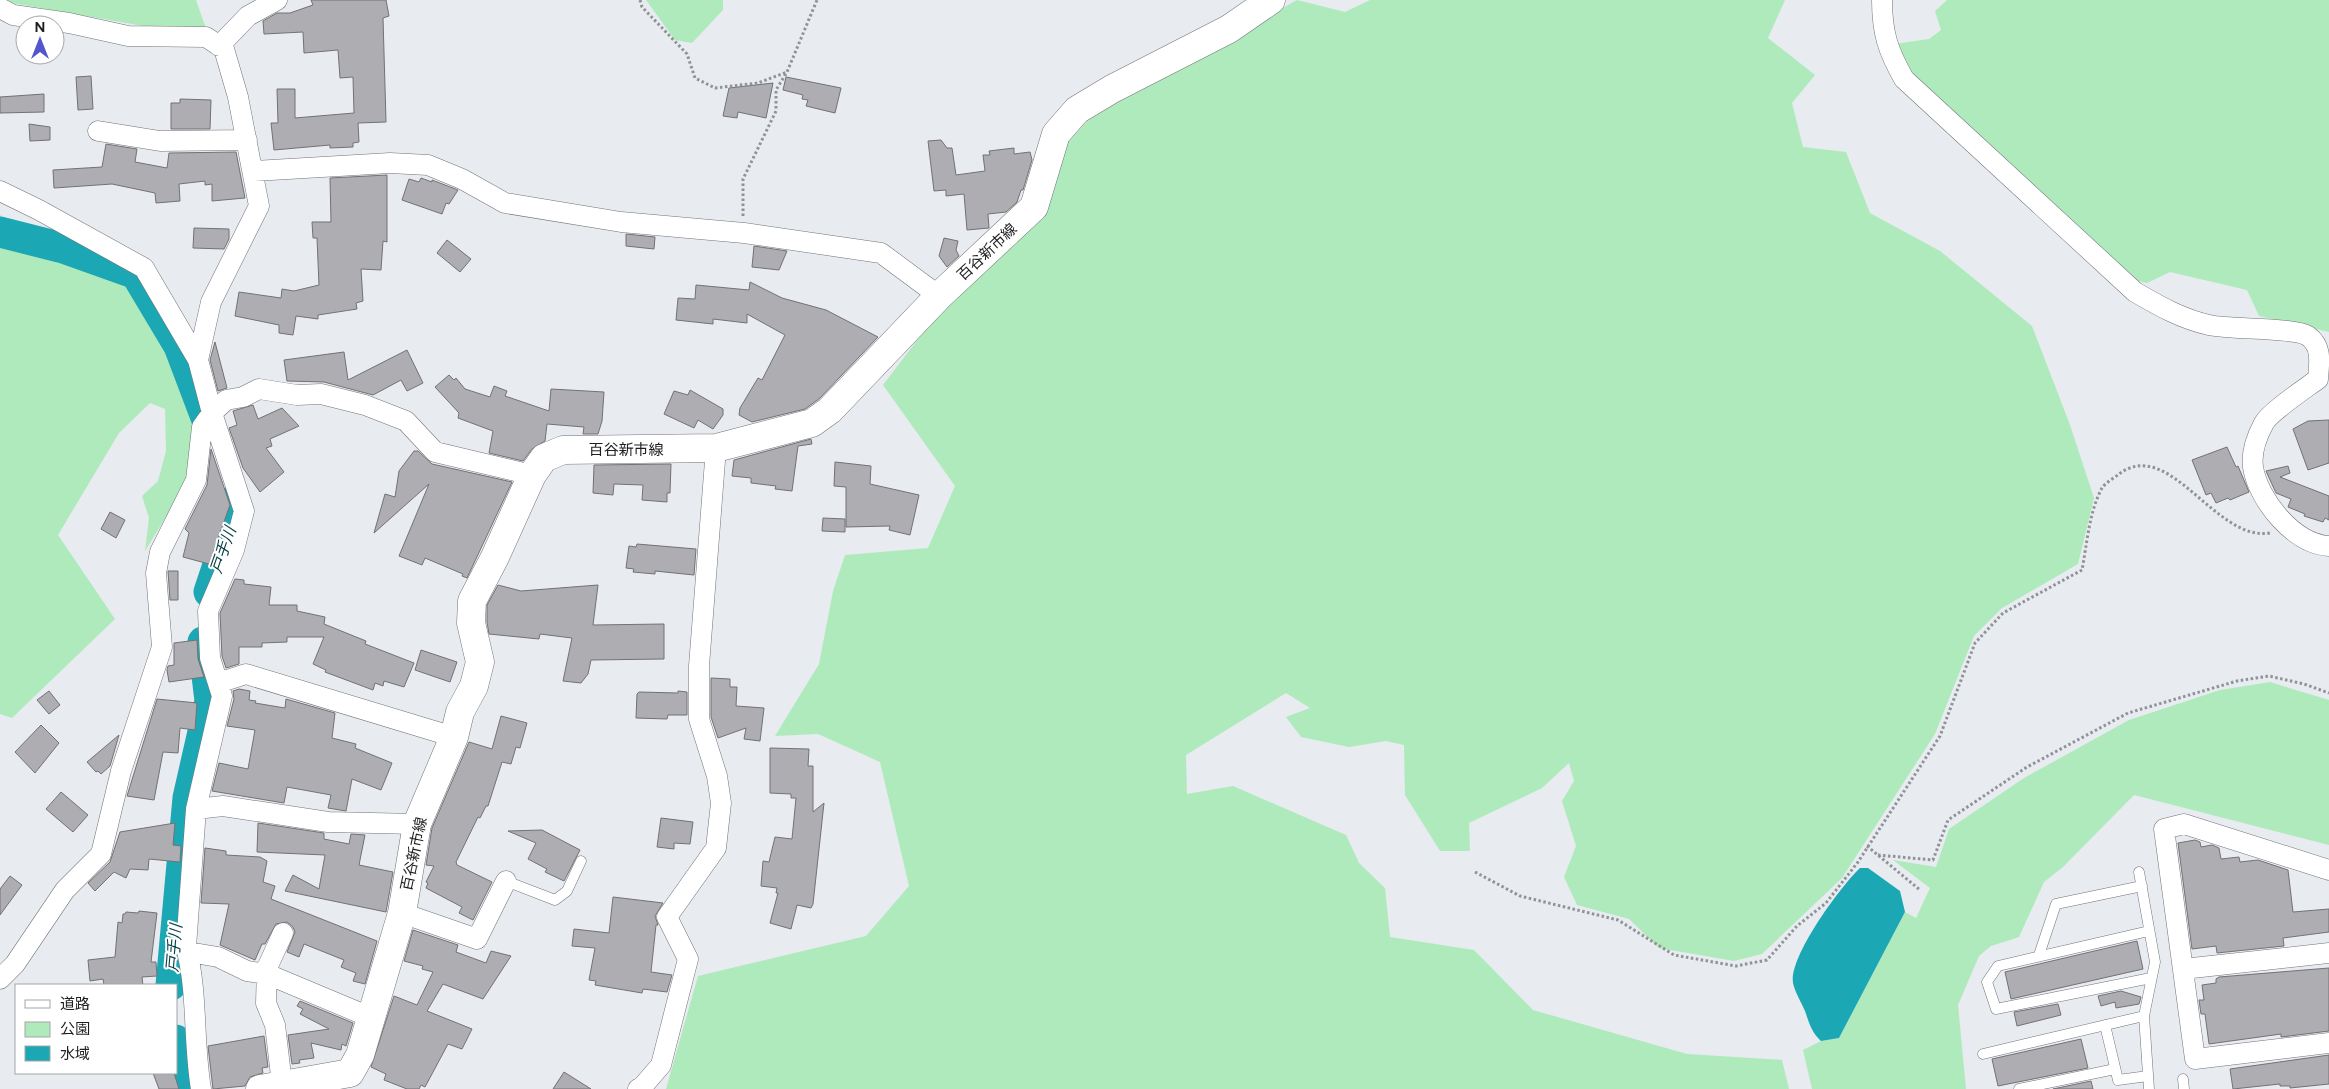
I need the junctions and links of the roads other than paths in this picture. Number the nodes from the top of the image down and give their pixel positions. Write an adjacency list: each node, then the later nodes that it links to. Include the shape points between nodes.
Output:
1 (277, 0): 5 (street, via 248,16)
2 (1271, 0): 10 (main road, 百谷新市線, via 1230,30 1077,110 1056,134 1034,207)
3 (1882, 0): 15 (street, via 1882,24 1889,53 1904,79 2136,292 2168,311 2210,325 2307,335 2317,346 2320,359 2318,379 2265,421 2254,445 2253,467 2262,492 2276,515 2293,532)
4 (0, 8): 5 (street, via 13,15 128,36 206,37)
5 (219, 46): 7 (street, via 224,49)
6 (98, 131): 7 (street, via 160,141)
7 (247, 140): 8 (street)
8 (254, 171): 10 (street, via 390,163 428,165 505,203 621,222 744,233 881,253); 11 (street, via 259,206 211,302)
9 (0, 191): 11 (street, via 144,268)
10 (939, 296): 13 (main road, 百谷新市線, via 830,410 812,423)
11 (198, 360): 12 (street)
12 (207, 420): 14 (street, via 226,400 243,397 259,389 297,395 321,394 365,405 406,421 435,452); 16 (street, via 244,511 234,550 208,611 210,658); 34 (street, via 196,480 160,552 156,574 162,647 121,771 101,854 65,890 16,964)
13 (716, 448): 14 (main road, 百谷新市線, via 563,450 544,458); 44 (street, via 699,666 699,719 717,776 721,803 716,848 667,917 688,960 661,1065)
14 (532, 475): 17 (main road, 百谷新市線, via 472,602 471,622 480,662 474,686 460,712)
15 (2329, 546)
16 (218, 683): 17 (street, via 246,674); 18 (street, via 222,696)
17 (454, 737): 19 (main road, 百谷新市線)
18 (196, 809): 19 (street, via 223,806 328,822); 28 (street)
19 (417, 824): 25 (main road, 百谷新市線)
20 (581, 861): 23 (lane, via 566,891 556,900)
21 (2329, 870): 31 (street, via 2184,824 2164,829)
22 (2139, 872): 24 (lane)
23 (506, 881): 25 (street, via 477,939)
24 (2142, 886): 26 (lane); 30 (lane, via 2056,904)
25 (402, 913): 36 (main road, 百谷新市線)
26 (2149, 931): 30 (lane); 33 (lane, via 2155,962)
27 (283, 934): 32 (street)
28 (188, 952): 32 (street, via 218,956 247,972); 43 (street, via 192,968)
29 (2329, 954): 31 (street)
30 (2039, 955): 33 (lane, via 1998,966 1987,982 1996,1008)
31 (2183, 969): 38 (street, via 2195,1059)
32 (266, 974): 36 (street); 42 (street, via 266,1003 275,1025)
33 (2151, 978): 35 (lane)
34 (0, 979)
35 (2144, 1016): 37 (lane); 41 (lane)
36 (372, 1018): 42 (main road, 百谷新市線, via 360,1055 350,1073)
37 (2106, 1025): 39 (lane); 40 (lane)
38 (2329, 1043)
39 (1983, 1054)
40 (2115, 1069): 41 (lane, via 2118,1080); 45 (lane)
41 (2148, 1076): 46 (lane)
42 (271, 1087)
43 (200, 1089)
44 (638, 1089)
45 (2019, 1089)
46 (2149, 1089)

